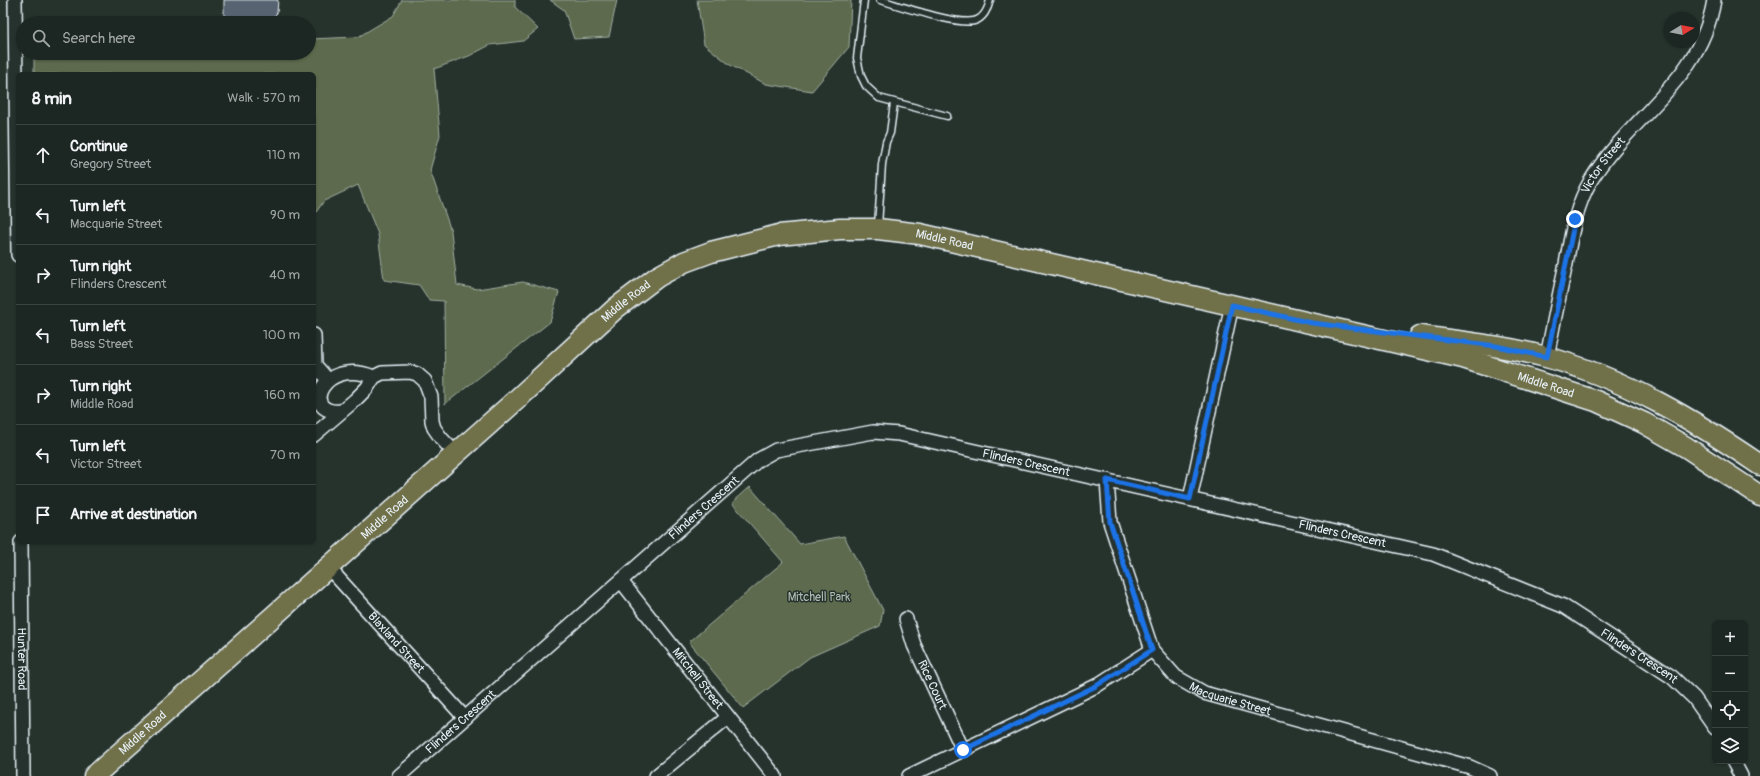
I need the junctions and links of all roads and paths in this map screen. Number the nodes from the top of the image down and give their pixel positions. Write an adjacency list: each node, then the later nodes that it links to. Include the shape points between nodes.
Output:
1 (15, 0): 6 (street)
2 (864, 0): 7 (lane, via 858,68 872,93)
3 (880, 0): 4 (lane, via 960,22 975,21 983,15)
4 (990, 0)
5 (1714, 0): 13 (street, Victor Street, via 1696,54 1675,84 1606,157 1590,182 1575,219)
6 (16, 85)
7 (894, 103): 8 (lane); 9 (lane, via 882,164)
8 (947, 116)
9 (878, 229): 10 (main road, Middle Road, via 927,235); 20 (main road, Middle Road, via 779,234 684,262 657,277 616,308)
10 (1232, 305): 11 (main road, Middle Road); 24 (street)
11 (1312, 323): 12 (main road, Middle Road); 17 (main road, Middle Road, via 1464,358)
12 (1496, 346): 13 (main road, Middle Road); 17 (main road, via 1515,360 1585,389)
13 (1547, 357): 21 (main road, Middle Road, via 1594,373 1661,403)
14 (316, 366): 16 (street)
15 (374, 377): 16 (street, via 350,373); 18 (street, via 367,388); 20 (street, via 382,373 418,374 425,381 431,397 434,428)
16 (328, 380): 18 (street, via 320,389 321,402 330,411)
17 (1596, 401): 23 (main road, Middle Road, via 1644,423 1686,447)
18 (341, 411): 19 (street)
19 (316, 433)
20 (456, 454): 26 (main road, Middle Road)
21 (1760, 464)
22 (1107, 480): 24 (street, Flinders Crescent); 27 (street, Flinders Crescent, via 899,434 873,432 776,450 758,460); 29 (street, Macquarie Street, via 1110,522)
23 (1760, 496)
24 (1190, 499): 32 (street, Flinders Crescent, via 1433,554 1563,606 1672,677 1694,698)
25 (21, 544): 35 (street, Hunter Road)
26 (328, 567): 31 (street, Blaxland Street); 36 (main road, Middle Road)
27 (621, 581): 30 (street, Mitchell Street); 31 (street, Flinders Crescent)
28 (906, 619): 33 (street, Rice Court, via 914,645)
29 (1152, 650): 33 (street, via 1096,686); 41 (street, Macquarie Street, via 1176,677 1204,693 1470,767)
30 (728, 717): 38 (street); 39 (street, Mitchell Street)
31 (465, 718): 37 (street, Flinders Crescent)
32 (1712, 724)
33 (963, 750): 40 (street)
34 (1735, 764): 42 (street)
35 (23, 776)
36 (94, 776)
37 (399, 776)
38 (656, 776)
39 (775, 776)
40 (909, 776)
41 (1490, 776)
42 (1741, 776)

